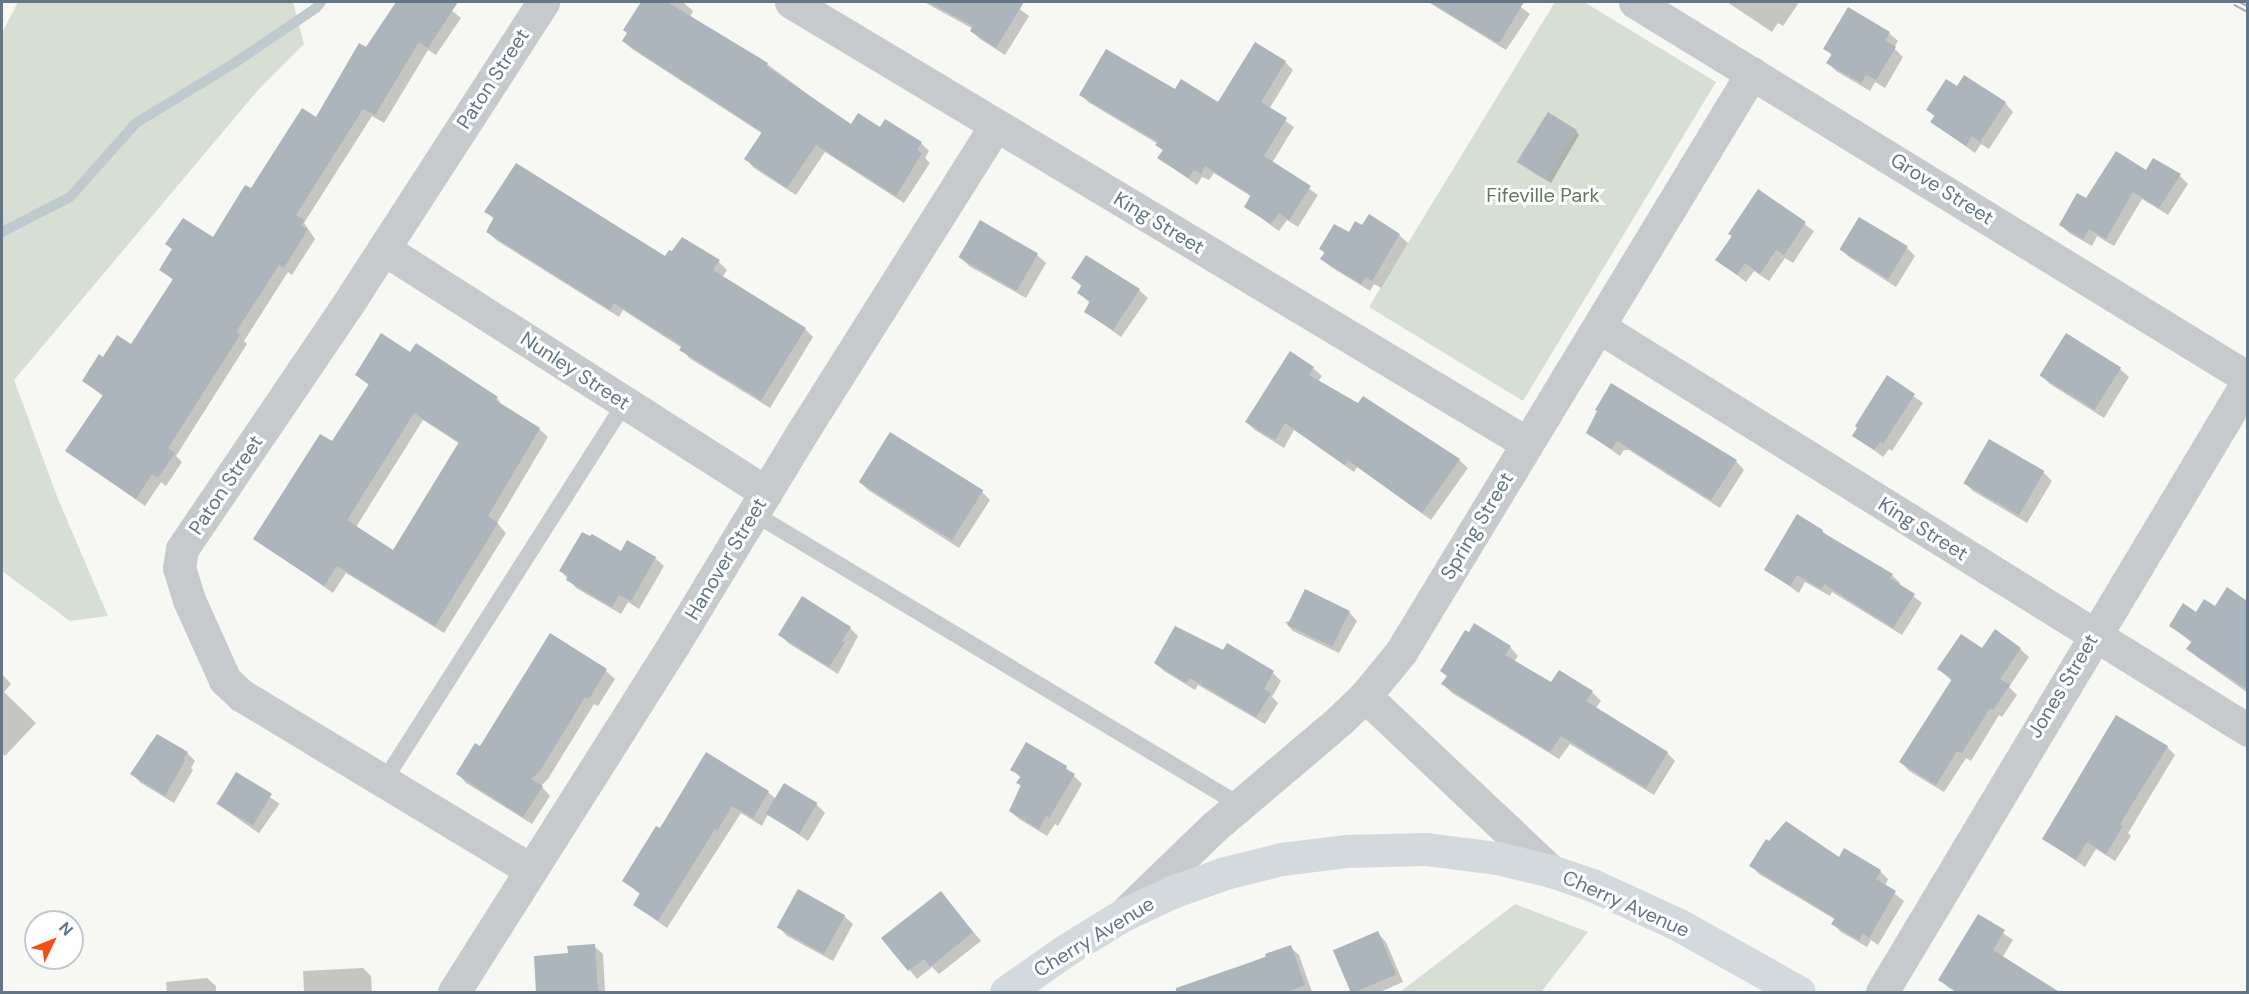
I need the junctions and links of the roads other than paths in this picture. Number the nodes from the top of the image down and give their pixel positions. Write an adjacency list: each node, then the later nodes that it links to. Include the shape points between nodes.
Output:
1 (543, 2): 6 (street, Paton Street)
2 (791, 2): 5 (street, King Street)
3 (1635, 2): 4 (street, Grove Street)
4 (1752, 72): 7 (street, Spring Street); 8 (street, Grove Street)
5 (996, 125): 10 (street, King Street); 11 (street, Hanover Street)
6 (384, 249): 9 (street, Nunley Street); 15 (street, Paton Street, via 182,549 179,568 225,680 241,695)
7 (1599, 327): 10 (street, Spring Street); 12 (street, King Street)
8 (2247, 380): 12 (street, Jones Street)
9 (625, 402): 11 (street, Nunley Street); 15 (lane)
10 (1527, 443): 13 (street, Spring Street, via 1401,652)
11 (760, 503): 16 (lane); 17 (street, Hanover Street)
12 (2094, 634): 14 (street, King Street); 23 (street, Jones Street)
13 (1365, 696): 16 (street, Spring Street); 18 (street)
14 (2247, 730)
15 (384, 781): 17 (street, Paton Street)
16 (1240, 805): 19 (street, Spring Street)
17 (531, 870): 20 (street, Hanover Street)
18 (1551, 871): 19 (street, Cherry Avenue, via 1497,858 1426,849 1346,851 1281,859 1225,873); 22 (street, Cherry Avenue, via 1592,885 1678,925)
19 (1123, 915): 21 (street, Cherry Avenue)
20 (454, 993)
21 (1006, 993)
22 (1799, 993)
23 (1882, 993)

